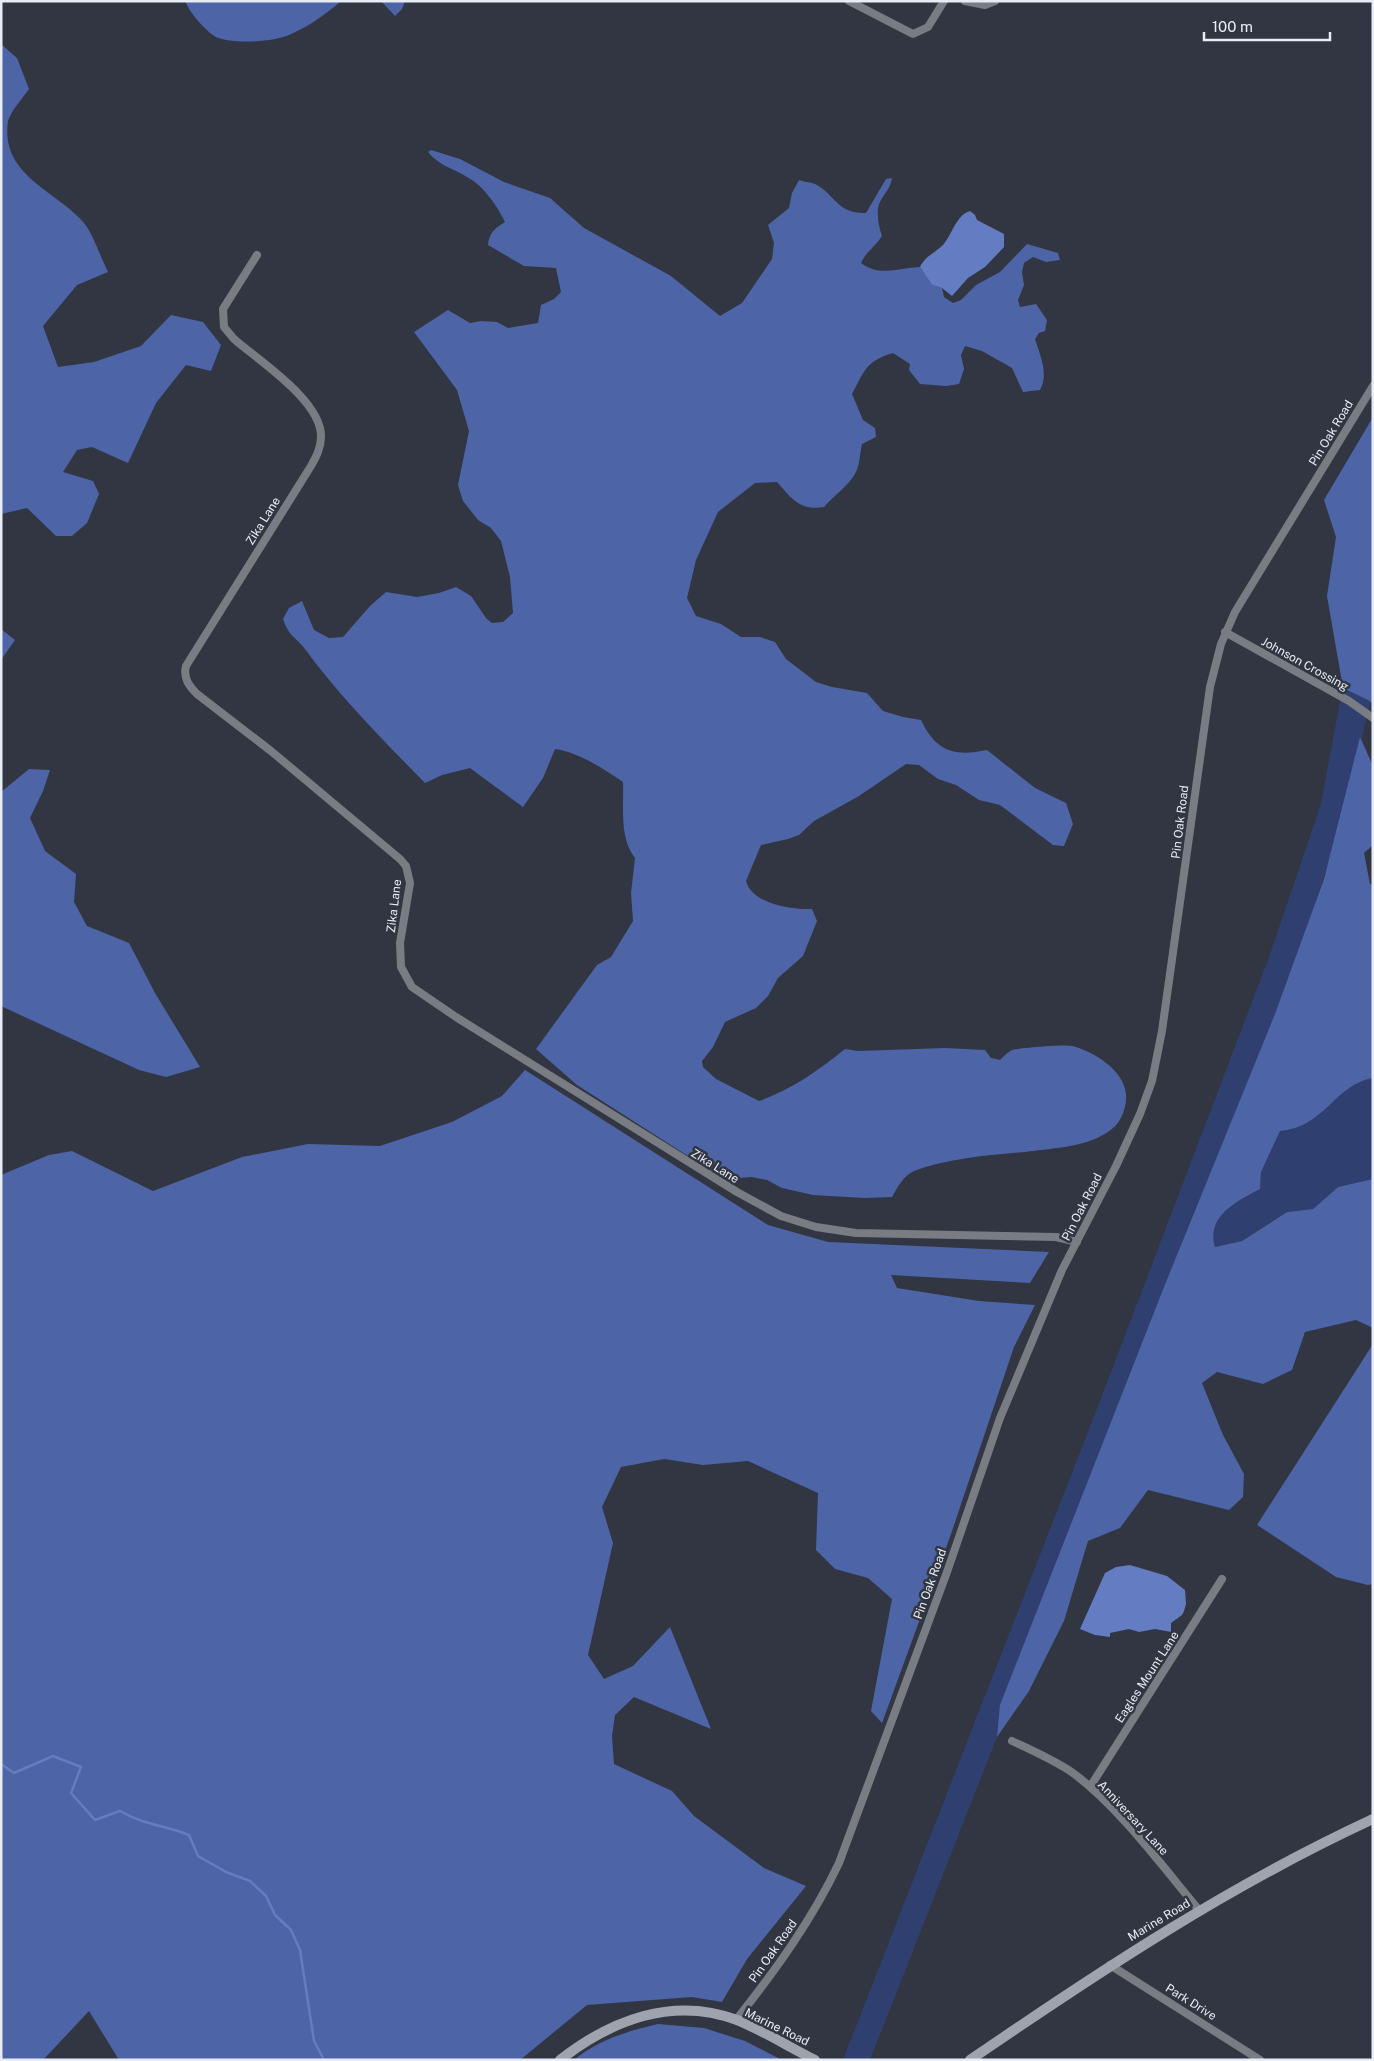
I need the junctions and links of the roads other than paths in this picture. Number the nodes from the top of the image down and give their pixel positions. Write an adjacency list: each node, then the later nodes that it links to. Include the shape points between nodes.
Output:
1 (849, 1): 2 (street, via 913,34 928,27)
2 (944, 1)
3 (965, 1): 4 (street, via 985,5)
4 (995, 1)
5 (257, 255): 9 (street, Zika Lane, via 223,310 224,327 309,405 318,420 321,444 311,466 186,666 185,675 197,694 271,750 406,866 410,883 400,959 408,983 456,1017 683,1159 781,1216 816,1227 856,1233 1056,1237)
6 (1373, 386): 7 (street, Pin Oak Road)
7 (1225, 632): 8 (street, Johnson Crossing, via 1354,704); 9 (street, Pin Oak Road, via 1210,687 1156,1065 1133,1129)
8 (1373, 718)
9 (1076, 1242): 16 (street, Pin Oak Road, via 1000,1418 839,1863 811,1916)
10 (1222, 1579): 12 (street, Eagles Mount Lane)
11 (1012, 1741): 12 (street, Anniversary Lane, via 1056,1762)
12 (1090, 1787): 14 (street, Anniversary Lane)
13 (1373, 1819): 14 (main road, Marine Road)
14 (1199, 1910): 15 (main road, Marine Road)
15 (1110, 1964): 19 (main road, Marine Road); 20 (street, Park Drive)
16 (736, 2020): 17 (main road, Marine Road, via 689,2011 642,2015 609,2027); 18 (main road, Marine Road)
17 (560, 2060)
18 (815, 2060)
19 (970, 2060)
20 (1260, 2060)

